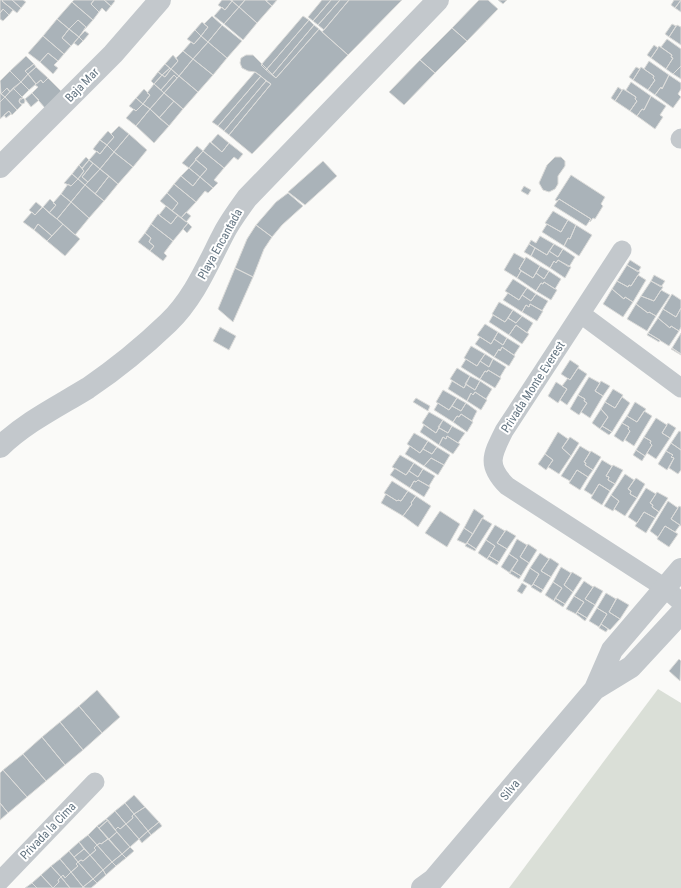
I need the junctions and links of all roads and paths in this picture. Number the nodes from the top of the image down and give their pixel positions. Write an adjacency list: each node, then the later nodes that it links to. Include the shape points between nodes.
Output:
1 (160, 0): 3 (street, Baja Mar, via 113,54)
2 (438, 0): 7 (street, Playa Encantada, via 247,198 225,231 208,268 186,302 169,322 137,351 88,388 43,414)
3 (0, 167)
4 (622, 250): 5 (street, Privada Monte Everest)
5 (581, 314): 6 (street); 9 (street, Privada Monte Everest, via 504,431 493,452 492,464 497,476 507,486)
6 (681, 388)
7 (0, 447)
8 (681, 569): 9 (street)
9 (673, 595): 11 (street, via 612,650)
10 (681, 613): 11 (street, via 631,667)
11 (595, 689): 14 (street, Silva, via 433,880)
12 (95, 782): 13 (street, Privada la Cima)
13 (0, 881)
14 (422, 888)

